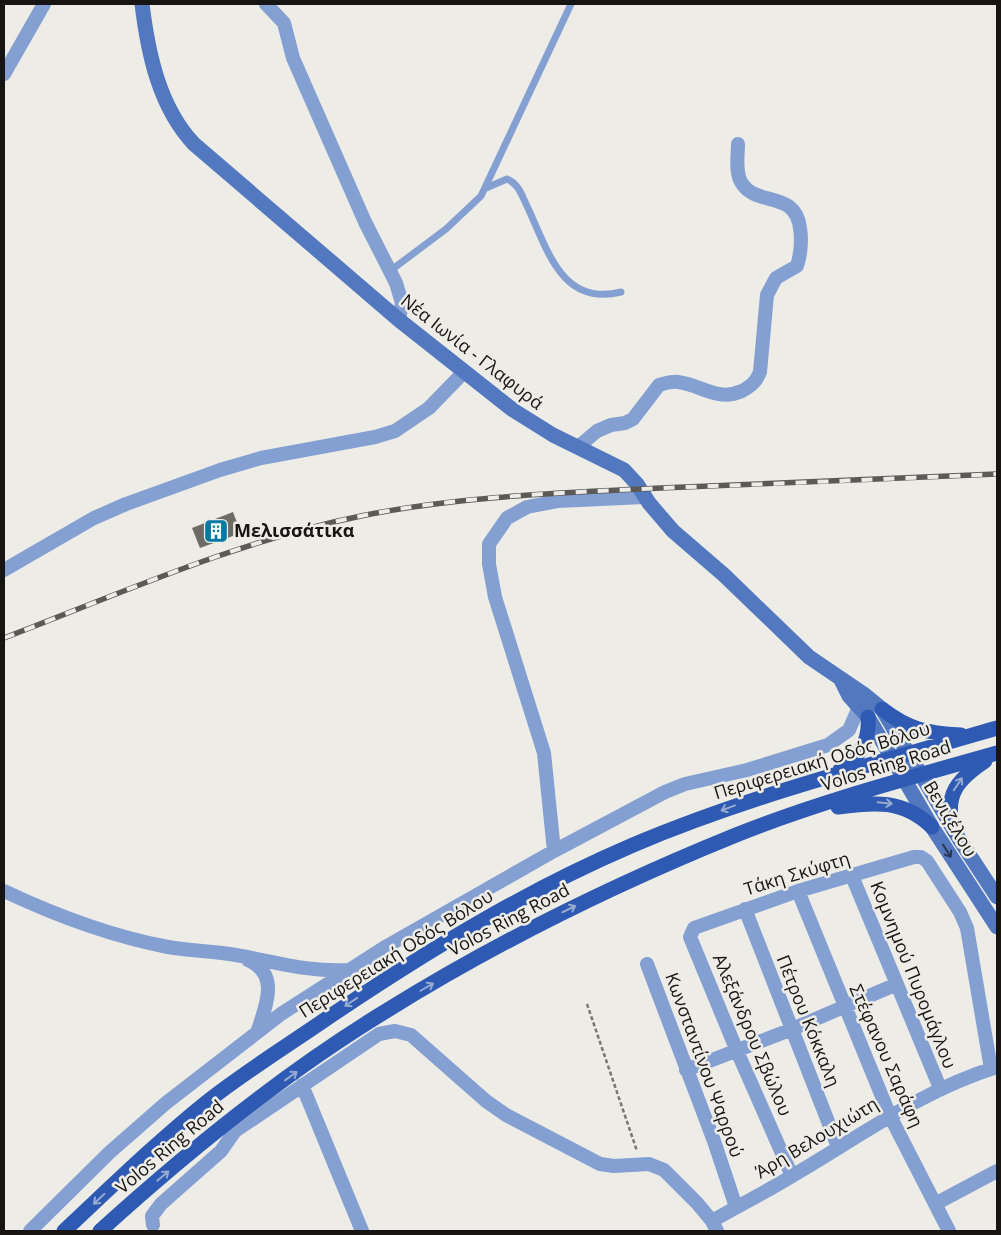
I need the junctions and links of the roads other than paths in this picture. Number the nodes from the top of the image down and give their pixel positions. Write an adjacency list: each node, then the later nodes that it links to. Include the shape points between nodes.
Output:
1 (44, 4): 5 (street)
2 (142, 4): 10 (main road, Νέα Ιωνία - Γλαφυρά, via 159,83 170,111 188,138)
3 (266, 4): 8 (street, via 284,23 293,58)
4 (571, 4): 7 (lane)
5 (4, 74)
6 (738, 144): 12 (street, via 737,168 742,183 753,193 792,207 799,219 802,241 797,266 776,278 767,296 757,381 727,396 680,382 659,385 633,419 597,431)
7 (486, 188): 8 (lane, via 477,202); 9 (lane, via 507,179 519,188 555,266 566,282 595,294)
8 (390, 271): 10 (street, via 402,303)
9 (621, 292)
10 (400, 320): 11 (main road, Νέα Ιωνία - Γλαφυρά)
11 (464, 372): 12 (main road, Νέα Ιωνία - Γλαφυρά, via 528,420); 14 (street, via 429,408 395,431 261,458 220,470 94,518)
12 (578, 446): 13 (main road, Νέα Ιωνία - Γλαφυρά, via 624,470)
13 (644, 497): 15 (main road, Νέα Ιωνία - Γλαφυρά, via 679,536 809,657); 29 (street, via 558,501 527,507 507,518 489,544 489,564 497,603 544,753)
14 (4, 570)
15 (842, 681): 16 (main road, Νέα Ιωνία - Γλαφυρά); 17 (main road, Νέα Ιωνία - Γλαφυρά, via 849,696)
16 (882, 709): 19 (main road, via 899,722 916,729); 20 (main road, Νέα Ιωνία - Γλαφυρά)
17 (863, 712): 22 (main road, Νέα Ιωνία - Γλαφυρά); 23 (main road, via 868,733 863,749); 29 (street, via 849,730 828,745 747,770 676,787)
18 (997, 728): 19 (main road, Περιφερειακή Οδός Βόλου)
19 (970, 736): 20 (main road, Περιφερειακή Οδός Βόλου)
20 (909, 754): 22 (main road, Περιφερειακή Οδός Βόλου); 24 (main road, Νέα Ιωνία - Γλαφυρά)
21 (996, 754): 24 (main road, Volos Ring Road); 28 (main road, one-way to 21, via 950,811 954,792 963,777)
22 (892, 758): 23 (main road, Περιφερειακή Οδός Βόλου); 25 (main road, Νέα Ιωνία - Γλαφυρά)
23 (835, 774): 58 (main road, Περιφερειακή Οδός Βόλου, one-way to 58, via 763,796 635,844 542,887 443,942 356,998 209,1101)
24 (921, 774): 25 (main road, Volos Ring Road); 28 (main road, Βενιζέλου)
25 (904, 780): 26 (main road, Volos Ring Road); 27 (main road, Βενιζέλου)
26 (801, 811): 27 (main road, one-way to 27, via 880,802 907,809); 59 (main road, Volos Ring Road, one-way to 26, via 223,1126 385,1011 585,901 736,835)
27 (932, 826): 35 (main road, Βενιζέλου, one-way to 35)
28 (954, 830): 33 (main road, Βενιζέλου)
29 (554, 850): 39 (street)
30 (852, 876): 32 (street, Τάκη Σκύφτη); 40 (street, Κομνημού Πυρομάγλου); 45 (street, Τάκη Σκύφτη, via 914,857 921,857 927,862 967,928)
31 (4, 891): 37 (street, via 79,924 128,938 170,947)
32 (798, 891): 34 (street, Τάκη Σκύφτη); 41 (street, Στέφανου Σαράφη)
33 (997, 897)
34 (745, 909): 36 (street, Τάκη Σκύφτη, via 694,928); 43 (street, Πέτρου Κόκκαλη)
35 (997, 927)
36 (690, 937): 44 (street, Αλεξάνδρου Σβώλου)
37 (233, 954): 39 (street, via 319,972); 42 (street, via 258,964 265,974 268,1001)
38 (647, 964): 46 (street, Κωνσταντίνου Ψαρρού)
39 (351, 970): 42 (street)
40 (897, 984): 41 (street); 48 (street, Κομνημού Πυρομάγλου)
41 (844, 1006): 43 (street); 49 (street, Στέφανου Σαράφη)
42 (258, 1030): 57 (street, via 131,1134)
43 (790, 1030): 44 (street); 50 (street, Πέτρου Κόκκαλη)
44 (736, 1050): 46 (street); 52 (street, Αλεξάνδρου Σβώλου)
45 (994, 1068): 48 (street, Άρη Βελουχιώτη)
46 (686, 1070): 54 (street, Κωνσταντίνου Ψαρρού)
47 (302, 1085): 55 (street, via 234,1131 221,1151 161,1204 152,1216); 56 (street, via 378,1034 401,1032 419,1041 506,1115 600,1164 655,1165 664,1170 698,1203); 60 (street)
48 (940, 1088): 49 (street, Άρη Βελουχιώτη)
49 (890, 1116): 50 (street, Άρη Βελουχιώτη); 53 (street, Στέφανου Σαράφη)
50 (838, 1147): 52 (street, Άρη Βελουχιώτη)
51 (997, 1171): 53 (street)
52 (792, 1176): 54 (street, Άρη Βελουχιώτη)
53 (935, 1204): 61 (street, Στέφανου Σαράφη)
54 (736, 1207): 56 (street, Άρη Βελουχιώτη)
55 (153, 1224)
56 (714, 1226)
57 (30, 1231)
58 (64, 1231)
59 (100, 1231)
60 (362, 1231)
61 (949, 1231)

